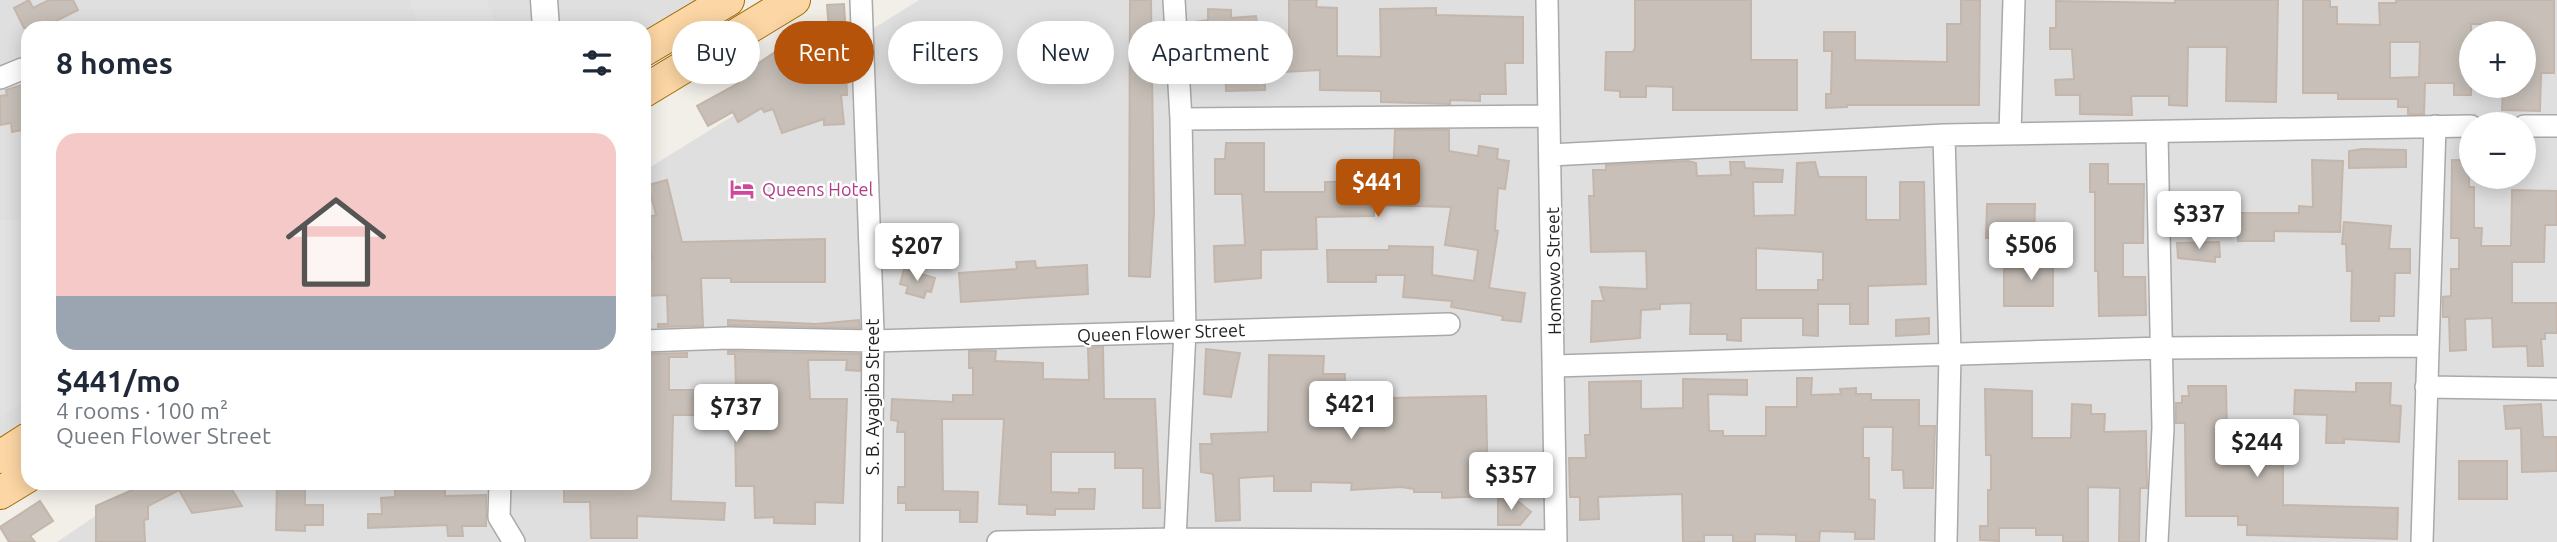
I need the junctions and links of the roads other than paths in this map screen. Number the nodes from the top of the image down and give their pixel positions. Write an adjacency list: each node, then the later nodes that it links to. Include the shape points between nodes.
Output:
1 (544, 0): 8 (street)
2 (728, 0): 9 (main road)
3 (794, 0): 12 (main road)
4 (861, 0): 26 (street, S. B. Ayagiba Street)
5 (1174, 0): 14 (street)
6 (1547, 0): 13 (street, Homowo Street)
7 (2014, 0): 19 (street)
8 (546, 21)
9 (651, 46)
10 (21, 69): 11 (street)
11 (0, 78)
12 (651, 87)
13 (1547, 116): 14 (street); 22 (street, Homowo Street)
14 (1181, 119): 24 (street)
15 (2435, 126): 16 (street); 20 (street); 27 (street)
16 (2459, 126)
17 (2536, 126): 18 (street)
18 (2557, 126)
19 (2010, 134): 20 (street); 21 (street)
20 (2157, 134): 28 (street)
21 (1944, 135): 22 (street); 29 (street)
22 (1550, 155): 30 (street, Homowo Street)
23 (1449, 324): 24 (street, Queen Flower Street)
24 (1185, 331): 26 (street, Queen Flower Street); 38 (street)
25 (651, 341): 26 (street, Queen Flower Street)
26 (873, 341): 41 (street, S. B. Ayagiba Street)
27 (2426, 346): 28 (street); 31 (street)
28 (2162, 348): 29 (street); 45 (street)
29 (1950, 355): 30 (street); 44 (street)
30 (1555, 366): 39 (street, Homowo Street)
31 (2426, 387): 32 (street); 46 (street)
32 (2557, 389)
33 (21, 444): 34 (main road)
34 (0, 457)
35 (21, 480): 37 (main road)
36 (500, 490): 40 (street, via 499,517)
37 (0, 493)
38 (1175, 539): 39 (street); 43 (street)
39 (1556, 541)
40 (514, 542)
41 (871, 542)
42 (998, 542): 43 (street)
43 (1095, 542)
44 (1946, 542)
45 (2157, 542)
46 (2421, 542)

